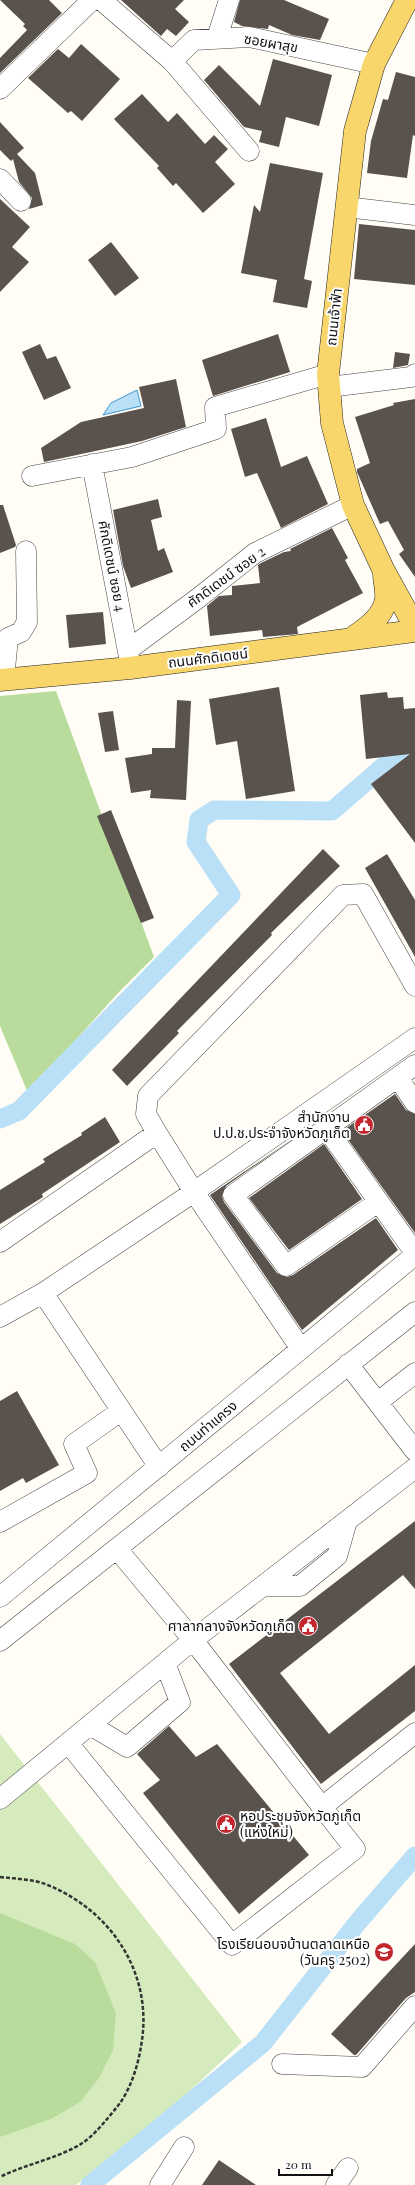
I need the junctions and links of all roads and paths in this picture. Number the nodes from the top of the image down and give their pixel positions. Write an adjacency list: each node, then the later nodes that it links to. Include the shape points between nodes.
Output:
1 (92, 0): 8 (street)
2 (101, 0): 6 (street)
3 (229, 0): 5 (street)
4 (407, 0): 7 (main road, ถนนเจ้าฟ้า)
5 (216, 38): 6 (street, ซอยผาสุข, via 194,40); 7 (street, ซอยผาสุข, via 249,37)
6 (172, 61): 9 (street)
7 (374, 64): 12 (main road, ถนนเจ้าฟ้า, via 355,130)
8 (0, 89)
9 (249, 151)
10 (0, 179): 11 (street)
11 (21, 201)
12 (346, 207): 13 (street); 15 (main road, ถนนเจ้าฟ้า)
13 (415, 215)
14 (415, 374): 15 (street, via 411,377)
15 (328, 381): 16 (street, via 215,407 216,429 132,457); 18 (main road, ถนนเจ้าฟ้า, via 332,423)
16 (92, 464): 17 (street); 24 (street, ศักดิเดชน์ ซอย 4)
17 (32, 476)
18 (353, 505): 20 (main road, ถนนเจ้าฟ้า); 24 (street, ศักดิเดชน์ ซอย 2, via 255,553 197,599)
19 (26, 551): 25 (street, via 27,622 21,632 8,638)
20 (383, 569): 21 (main road, ถนนเจ้าฟ้า); 23 (main road, via 386,599 382,609 372,624)
21 (415, 627)
22 (415, 631): 23 (main road, ถนนศักดิเดชน์)
23 (351, 639): 24 (main road, ถนนศักดิเดชน์)
24 (129, 659): 25 (main road, ถนนศักดิเดชน์)
25 (2, 680)
26 (415, 986): 32 (street, via 363,894 343,895 148,1096 146,1114)
27 (415, 1038): 33 (street)
28 (415, 1065): 29 (street)
29 (398, 1078): 30 (street); 31 (street)
30 (415, 1103)
31 (327, 1129): 34 (street); 34 (street, via 233,1195 286,1266)
32 (157, 1133): 33 (street); 35 (street)
33 (194, 1192): 37 (street); 40 (street)
34 (378, 1202): 36 (street)
35 (0, 1242)
36 (415, 1254): 40 (street, ถนนท่าแครง)
37 (43, 1293): 39 (street); 44 (street)
38 (415, 1312): 41 (street)
39 (0, 1317)
40 (302, 1349): 46 (street, ถนนท่าแครง)
41 (348, 1364): 43 (street); 49 (street)
42 (415, 1372): 43 (street)
43 (378, 1402): 45 (street)
44 (121, 1411): 46 (street); 48 (street, via 74,1444 87,1473)
45 (415, 1450)
46 (159, 1467): 50 (street, ถนนท่าแครง)
47 (415, 1468): 51 (street)
48 (0, 1522)
49 (117, 1549): 51 (street); 52 (street)
50 (0, 1596)
51 (193, 1640): 53 (street); 58 (street)
52 (0, 1641)
53 (165, 1663): 54 (street); 54 (street, via 180,1702 127,1747)
54 (90, 1725): 56 (street)
55 (415, 1733): 58 (street)
56 (68, 1743): 57 (street); 58 (street, via 232,1945 355,1849)
57 (0, 1799)
58 (322, 1807)
59 (0, 1877): 64 (path, via 25,1879 50,1886 96,1913 114,1933 138,1978 144,2004 144,2029 140,2055 131,2081 118,2106 102,2124 82,2143 59,2155)
60 (415, 2006): 61 (street, via 362,2067)
61 (282, 2064)
62 (184, 2147): 65 (street)
63 (348, 2168): 66 (street)
64 (0, 2176)
65 (160, 2185)
66 (336, 2185)

